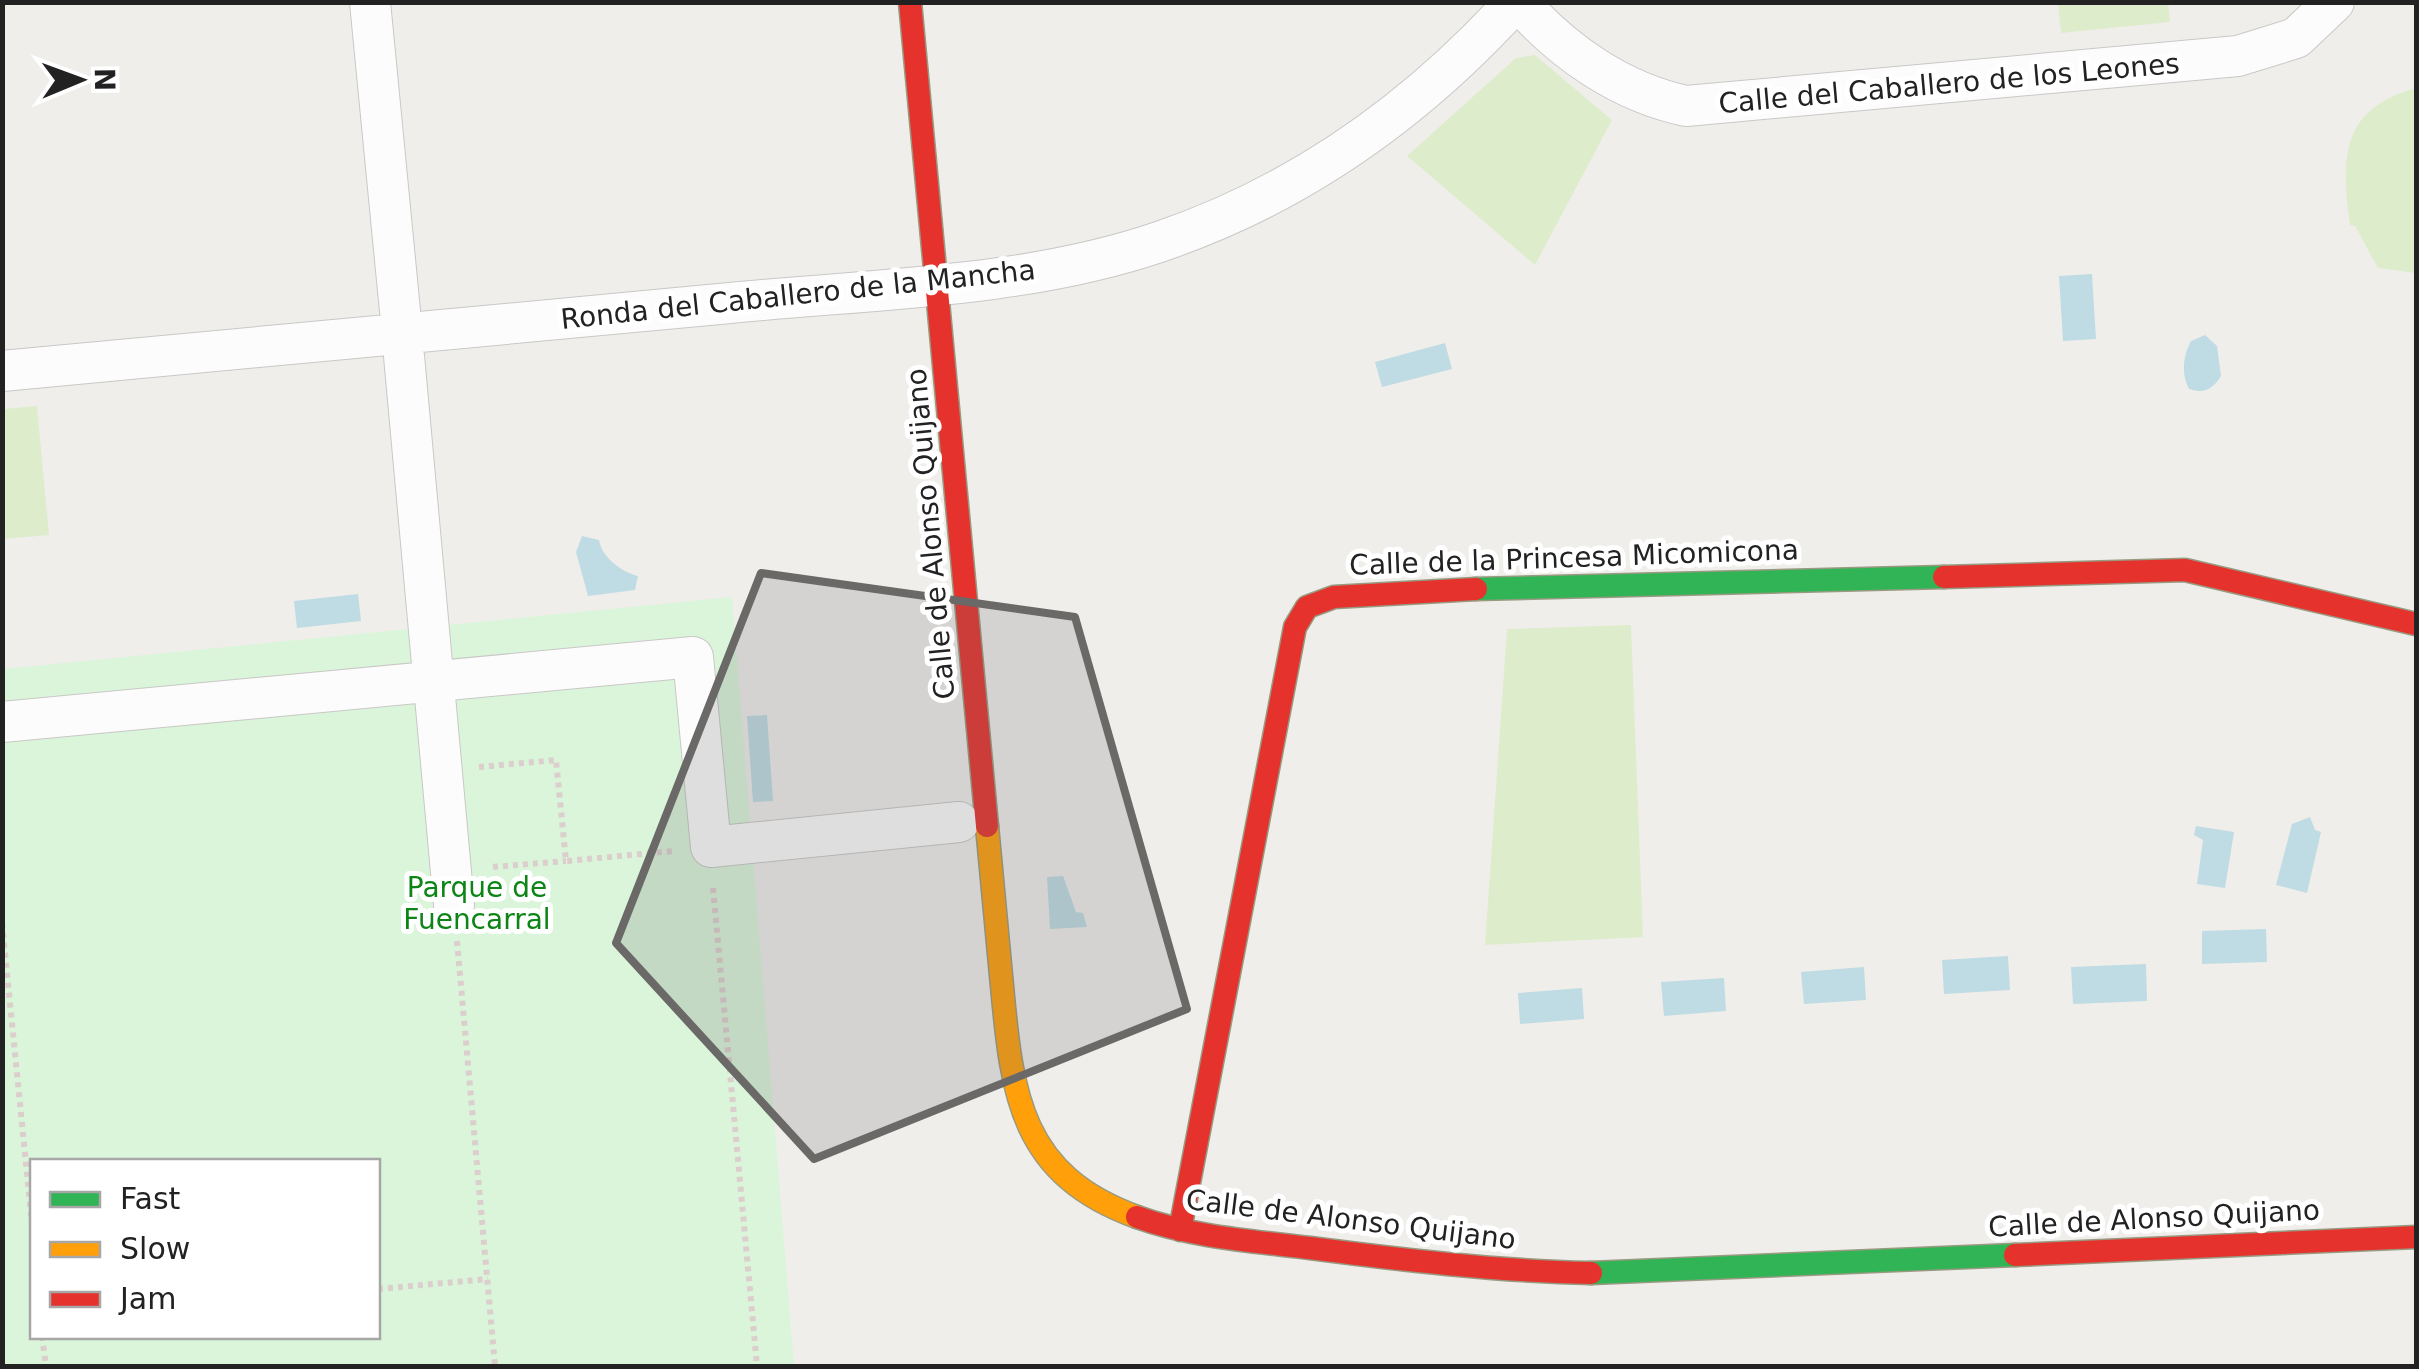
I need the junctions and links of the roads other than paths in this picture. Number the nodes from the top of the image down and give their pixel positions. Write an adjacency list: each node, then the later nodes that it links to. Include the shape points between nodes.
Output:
1 (370, 2): 6 (street)
2 (910, 2): 5 (street, Calle de Alonso Quijano)
3 (1517, 2): 4 (street, Calle del Caballero de los Leones, via 1608,78 1647,98 1733,106 2238,56 2296,38); 5 (street, Ronda del Caballero de la Mancha, via 1413,102 1351,148 1256,202 1096,260)
4 (2334, 2)
5 (937, 282): 8 (street, Ronda del Caballero de la Mancha); 14 (street, Calle de Alonso Quijano, via 1014,1094 1024,1122 1060,1172 1086,1193)
6 (400, 311)
7 (404, 356): 10 (street)
8 (2, 371)
9 (2416, 624): 14 (street, Calle de la Princesa Micomicona, via 2185,570 1449,590 1334,597 1307,607 1295,627)
10 (435, 684): 11 (street); 12 (street, via 693,657 711,847); 13 (street)
11 (2, 722)
12 (959, 822)
13 (452, 888)
14 (1180, 1230): 15 (street, Calle de Alonso Quijano, via 1446,1265 1598,1273)
15 (2416, 1237)

